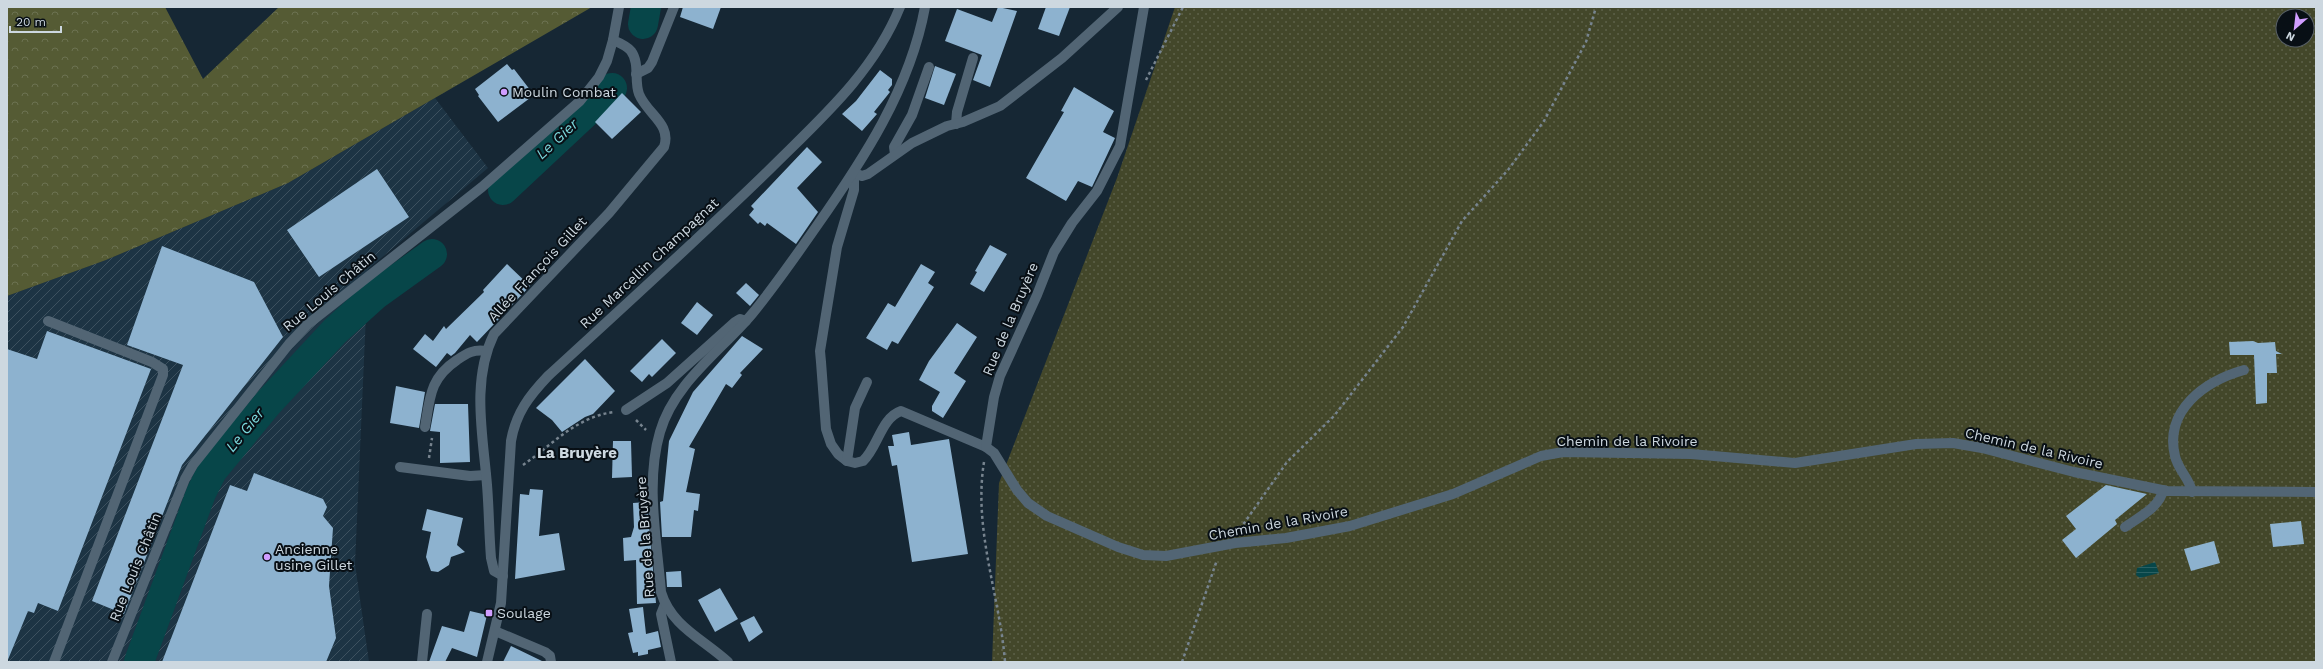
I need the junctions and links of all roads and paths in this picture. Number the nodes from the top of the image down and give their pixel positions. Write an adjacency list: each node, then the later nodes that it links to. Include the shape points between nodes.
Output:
1 (619, 7): 9 (street, Rue Louis Châtin)
2 (674, 7): 12 (street, via 652,62 648,68)
3 (900, 7): 28 (street, Rue Marcellin Champagnat, via 879,49 854,83 828,111 719,218 536,388 526,401 514,426)
4 (926, 7): 16 (street, Rue de la Bruyère, via 919,34 894,101)
5 (1118, 7): 14 (street, via 1032,83 1000,106)
6 (1144, 7): 25 (street, Rue de la Bruyère, via 1120,146 1097,191 1068,227 1054,252 1000,376)
7 (1183, 7): 13 (path)
8 (1596, 7): 35 (path, via 1586,42 1544,121 1508,170 1462,221 1403,327 1334,416 1287,462 1239,531)
9 (613, 40): 12 (street, Allée François Gillet, via 632,52); 42 (street, Rue Louis Châtin, via 599,77 580,101 482,186 325,309 289,344 192,465)
10 (973, 58): 14 (street, via 957,112)
11 (929, 67): 15 (street, via 912,115 894,147)
12 (636, 74): 19 (street, Allée François Gillet, via 639,94 663,127 667,138 664,147 609,213 494,334)
13 (1142, 87)
14 (956, 124): 15 (street, via 919,139)
15 (896, 154): 16 (street, via 868,174 862,176)
16 (854, 173): 18 (street, Rue de la Bruyère, via 774,288); 26 (street, via 854,190 836,247 820,351 826,428 831,444 838,454)
17 (48, 321): 41 (street, via 152,362 163,369 163,376)
18 (746, 321): 22 (street, via 742,318 735,322 667,383); 38 (street, Rue de la Bruyère, via 698,370 660,430 653,495 660,592)
19 (486, 351): 23 (street, via 473,351 440,372 430,393); 30 (street, Allée François Gillet, via 482,368 481,404)
20 (2244, 370): 32 (street, via 2227,375 2208,386 2189,402 2177,418 2173,428 2175,456)
21 (867, 382): 26 (street, via 855,408)
22 (626, 410): 24 (path); 28 (path, via 587,420 564,433 523,465)
23 (424, 427): 29 (path, via 432,434)
24 (650, 433)
25 (986, 447): 26 (street, via 901,411 889,420 863,461 855,463); 36 (street, Chemin de la Rivoire, via 994,453 1028,503 1046,516 1098,539 1144,555 1166,556); 48 (path, via 982,472 984,536)
26 (847, 460)
27 (400, 467): 29 (street)
28 (508, 468): 37 (street, Rue Marcellin Champagnat)
29 (428, 471): 30 (street, via 470,476)
30 (486, 475): 37 (street, Allée François Gillet, via 492,566 494,571)
31 (2163, 490): 32 (street, Chemin de la Rivoire); 34 (street, via 2160,500); 35 (street, Chemin de la Rivoire, via 1953,443 1916,444 1795,463 1691,454 1563,452 1541,456 1453,494 1350,526 1286,538)
32 (2192, 492): 33 (street, Chemin de la Rivoire)
33 (2316, 492)
34 (2126, 527)
35 (1235, 542): 36 (street, Chemin de la Rivoire)
36 (1220, 546): 49 (path)
37 (503, 576): 40 (street, Rue Marcellin Champagnat)
38 (665, 604): 46 (street, Rue de la Bruyère, via 661,614); 47 (street, Rue de la Bruyère, via 682,626)
39 (427, 614): 43 (street)
40 (495, 631): 44 (street, Rue Marcellin Champagnat); 45 (street, via 545,652)
41 (54, 662)
42 (112, 662)
43 (422, 662)
44 (487, 662)
45 (552, 662)
46 (671, 662)
47 (728, 662)
48 (1005, 662)
49 (1182, 662)

